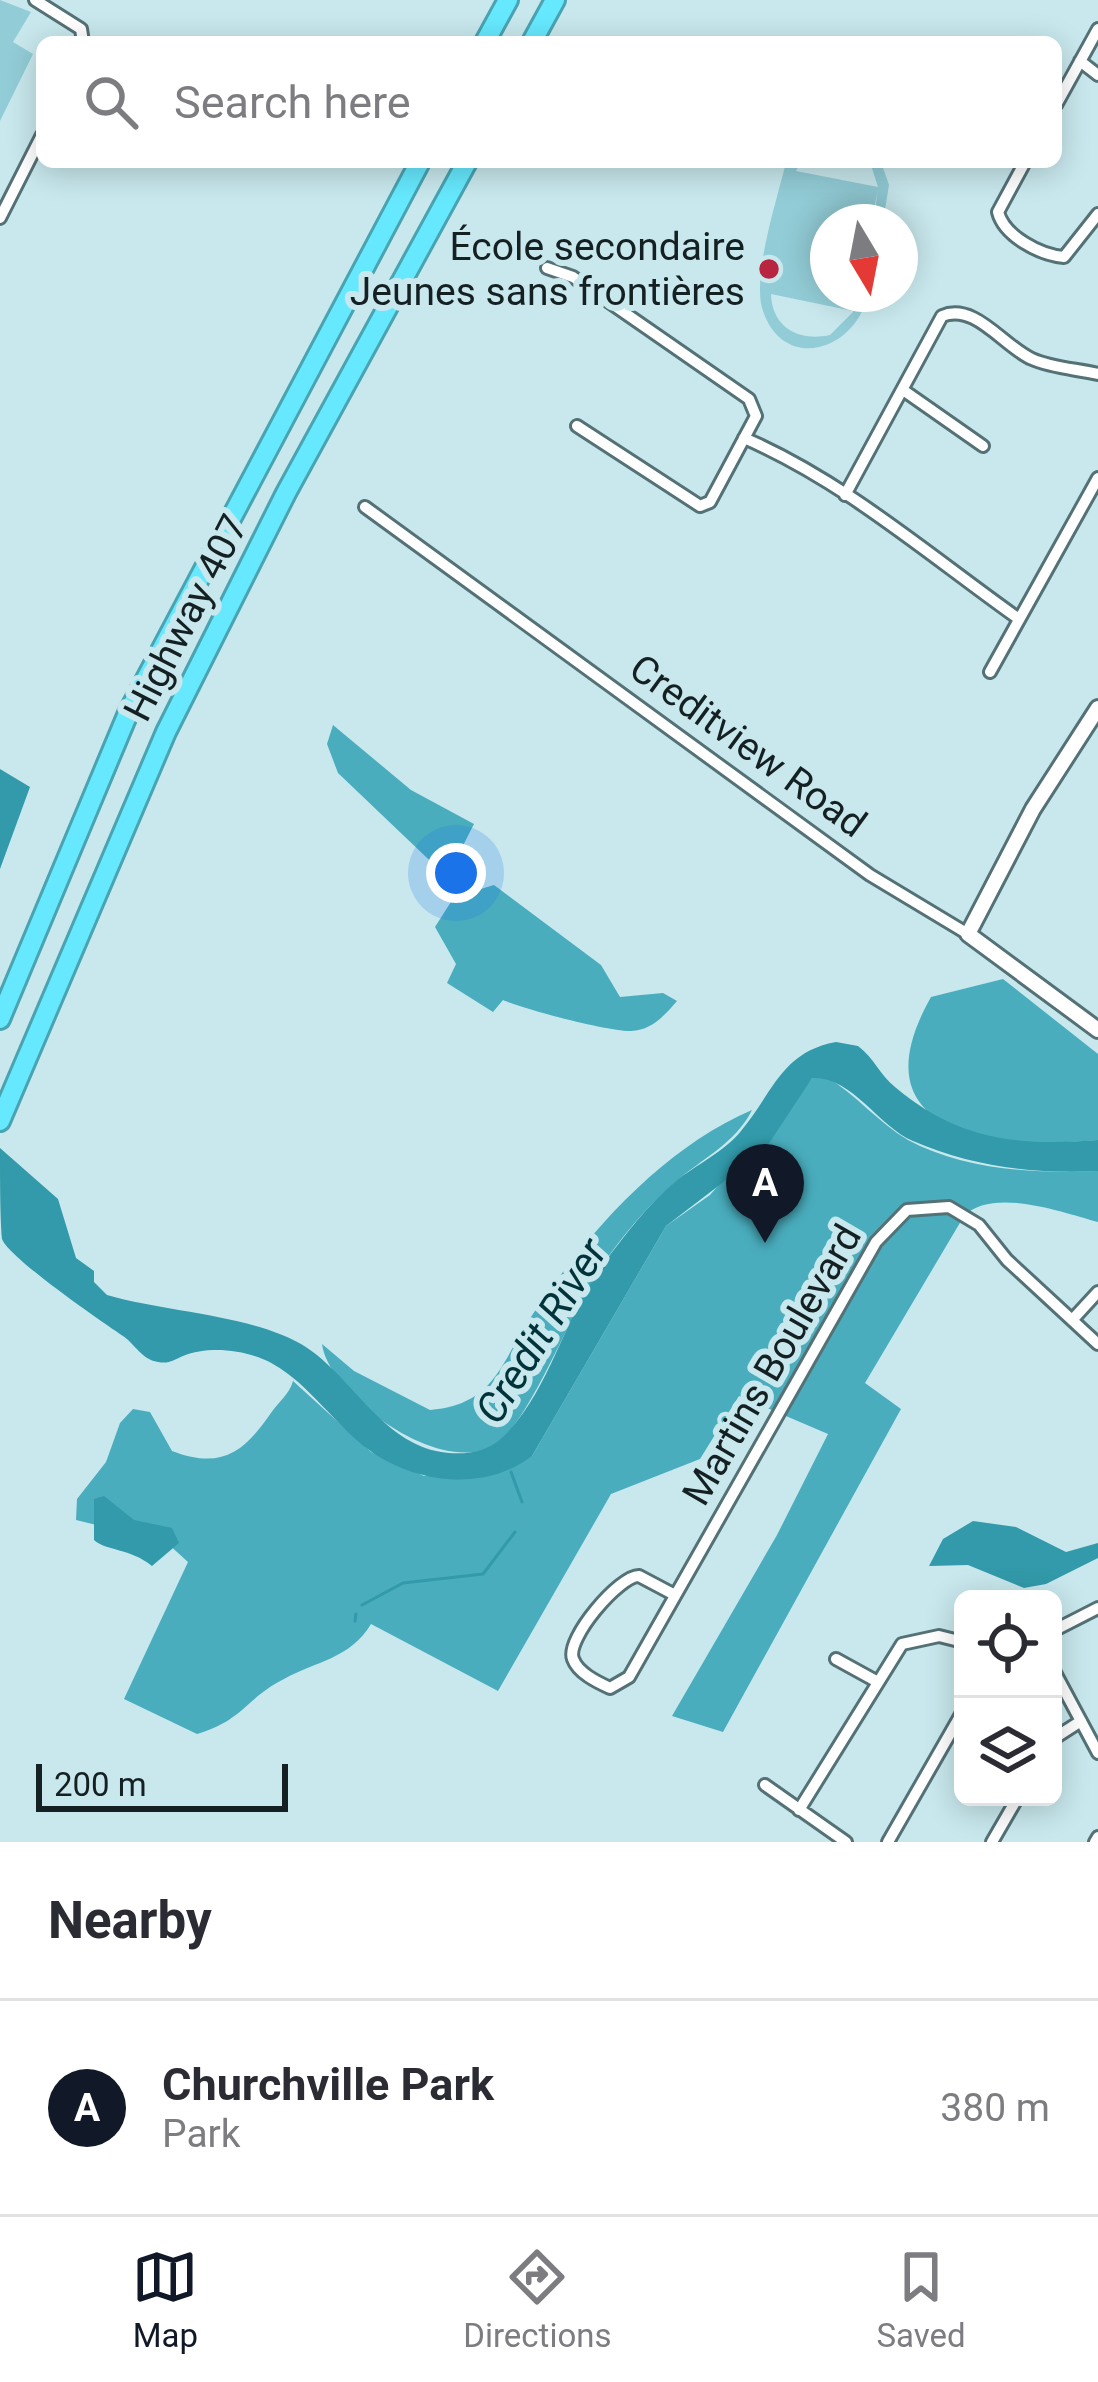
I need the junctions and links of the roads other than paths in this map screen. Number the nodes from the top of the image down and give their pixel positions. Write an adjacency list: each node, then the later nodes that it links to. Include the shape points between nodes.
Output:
1 (35, 0): 5 (street)
2 (508, 0): 6 (highway)
3 (555, 0): 7 (highway)
4 (1098, 28): 8 (street)
5 (82, 36)
6 (488, 36)
7 (535, 36)
8 (1080, 61): 9 (street); 10 (street)
9 (1098, 74)
10 (1062, 94)
11 (36, 147): 16 (street)
12 (417, 168): 30 (highway, Highway 407, via 129,711)
13 (464, 168): 32 (highway, Highway 407, via 166,732)
14 (1022, 168): 15 (street, via 998,212 1001,223 1048,256 1064,257)
15 (1098, 214)
16 (0, 218)
17 (547, 268): 21 (street, via 749,399 756,416)
18 (1098, 374): 19 (street, via 1039,362 956,312 942,316)
19 (903, 389): 22 (street); 24 (street)
20 (577, 426): 21 (street, via 693,506 710,502)
21 (744, 438): 24 (street)
22 (983, 446)
23 (1098, 478): 26 (street)
24 (845, 495): 26 (street)
25 (365, 507): 29 (street, Creditview Road, via 870,875)
26 (1019, 619): 27 (street)
27 (990, 672)
28 (1098, 708): 29 (street)
29 (968, 934): 31 (street, Creditview Road)
30 (0, 1019)
31 (1098, 1030)
32 (0, 1121)
33 (1098, 1292): 34 (street)
34 (1073, 1318): 35 (street); 36 (street, Martins Boulevard, via 979,1225 949,1207 907,1210 876,1242)
35 (1098, 1344)
36 (673, 1594): 36 (street, Martins Boulevard, via 622,1684 610,1688 572,1659 573,1642 622,1580 639,1576)
37 (1098, 1608): 38 (street)
38 (1062, 1626)
39 (954, 1640): 41 (street, via 902,1644)
40 (836, 1659): 41 (street)
41 (876, 1681): 49 (street)
42 (1062, 1686): 43 (street)
43 (1081, 1721): 45 (street); 46 (street)
44 (954, 1727): 51 (street)
45 (1062, 1733)
46 (1098, 1753)
47 (765, 1785): 49 (street)
48 (1013, 1806): 52 (street)
49 (800, 1810): 50 (street)
50 (846, 1842)
51 (888, 1842)
52 (992, 1842)

